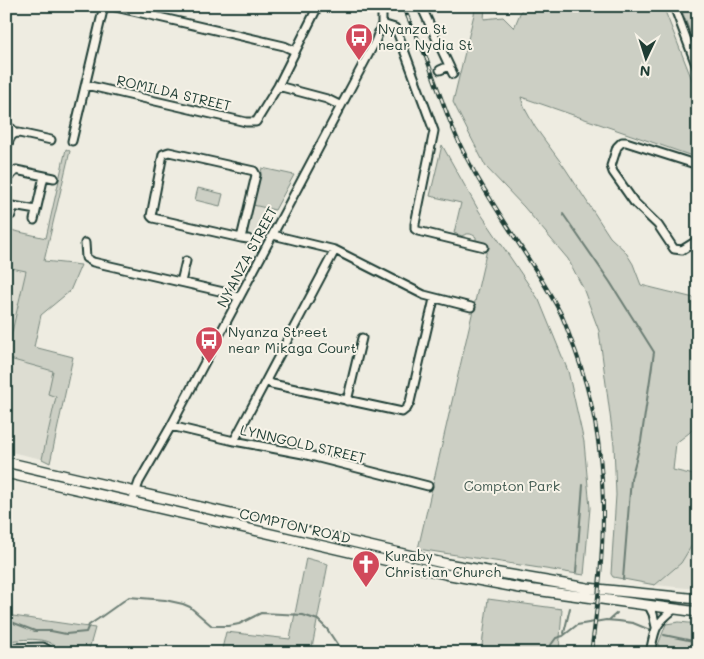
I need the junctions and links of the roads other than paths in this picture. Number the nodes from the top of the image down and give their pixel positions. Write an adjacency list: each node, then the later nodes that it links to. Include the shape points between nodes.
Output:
1 (104, 6): 13 (street)
2 (111, 6): 8 (street)
3 (318, 6): 8 (street)
4 (382, 6): 7 (street)
5 (421, 6): 9 (street)
6 (674, 6): 11 (street)
7 (382, 24): 15 (street, NYANZA STREET); 32 (street, via 397,32 434,131 415,229)
8 (295, 51): 14 (street)
9 (449, 66): 10 (street); 12 (street)
10 (440, 70)
11 (698, 70)
12 (453, 74)
13 (86, 85): 14 (street, ROMILDA STREET, via 246,122 256,122); 19 (street)
14 (278, 86): 15 (street)
15 (341, 106): 28 (street, NYANZA STREET)
16 (6, 125): 17 (street)
17 (14, 133): 18 (street); 20 (street)
18 (51, 140)
19 (72, 141)
20 (6, 150)
21 (698, 165): 30 (street, via 622,142 611,166 631,198 658,225 674,249 682,250)
22 (44, 176): 23 (street, via 16,170); 24 (street); 25 (street)
23 (6, 177)
24 (54, 178)
25 (36, 210): 26 (street, via 13,206 11,215); 27 (street)
26 (6, 214)
27 (34, 220)
28 (273, 235): 33 (street); 36 (street, NYANZA STREET)
29 (245, 238): 29 (street, via 151,216 163,154 169,152 254,171 256,175)
30 (698, 240)
31 (84, 243): 35 (street, via 86,258 93,262)
32 (484, 247)
33 (335, 250): 37 (street); 40 (street)
34 (186, 261): 35 (street)
35 (181, 282): 36 (street)
36 (239, 298): 42 (street, NYANZA STREET)
37 (434, 299): 38 (street); 41 (street, via 407,408 395,412)
38 (471, 307)
39 (362, 338): 41 (street)
40 (266, 381): 41 (street); 43 (street)
41 (347, 401)
42 (171, 426): 43 (street, LYNNGOLD STREET); 47 (street, NYANZA STREET)
43 (234, 441): 46 (street, LYNNGOLD STREET, via 303,454)
44 (6, 462): 47 (main road, COMPTON ROAD)
45 (6, 473): 48 (main road, COMPTON ROAD)
46 (428, 486)
47 (135, 492): 48 (street, NYANZA STREET); 49 (main road, COMPTON ROAD)
48 (132, 502): 50 (main road, COMPTON ROAD, via 406,566)
49 (484, 571): 50 (main road, via 498,579); 51 (main road, COMPTON ROAD, via 596,589)
50 (498, 584): 52 (main road, COMPTON ROAD)
51 (698, 600)
52 (649, 606): 53 (main road, COMPTON ROAD); 55 (street)
53 (674, 609): 54 (main road, COMPTON ROAD); 55 (street)
54 (698, 612)
55 (656, 628): 58 (street)
56 (6, 648): 57 (street, via 43,647)
57 (53, 653)
58 (650, 653)

